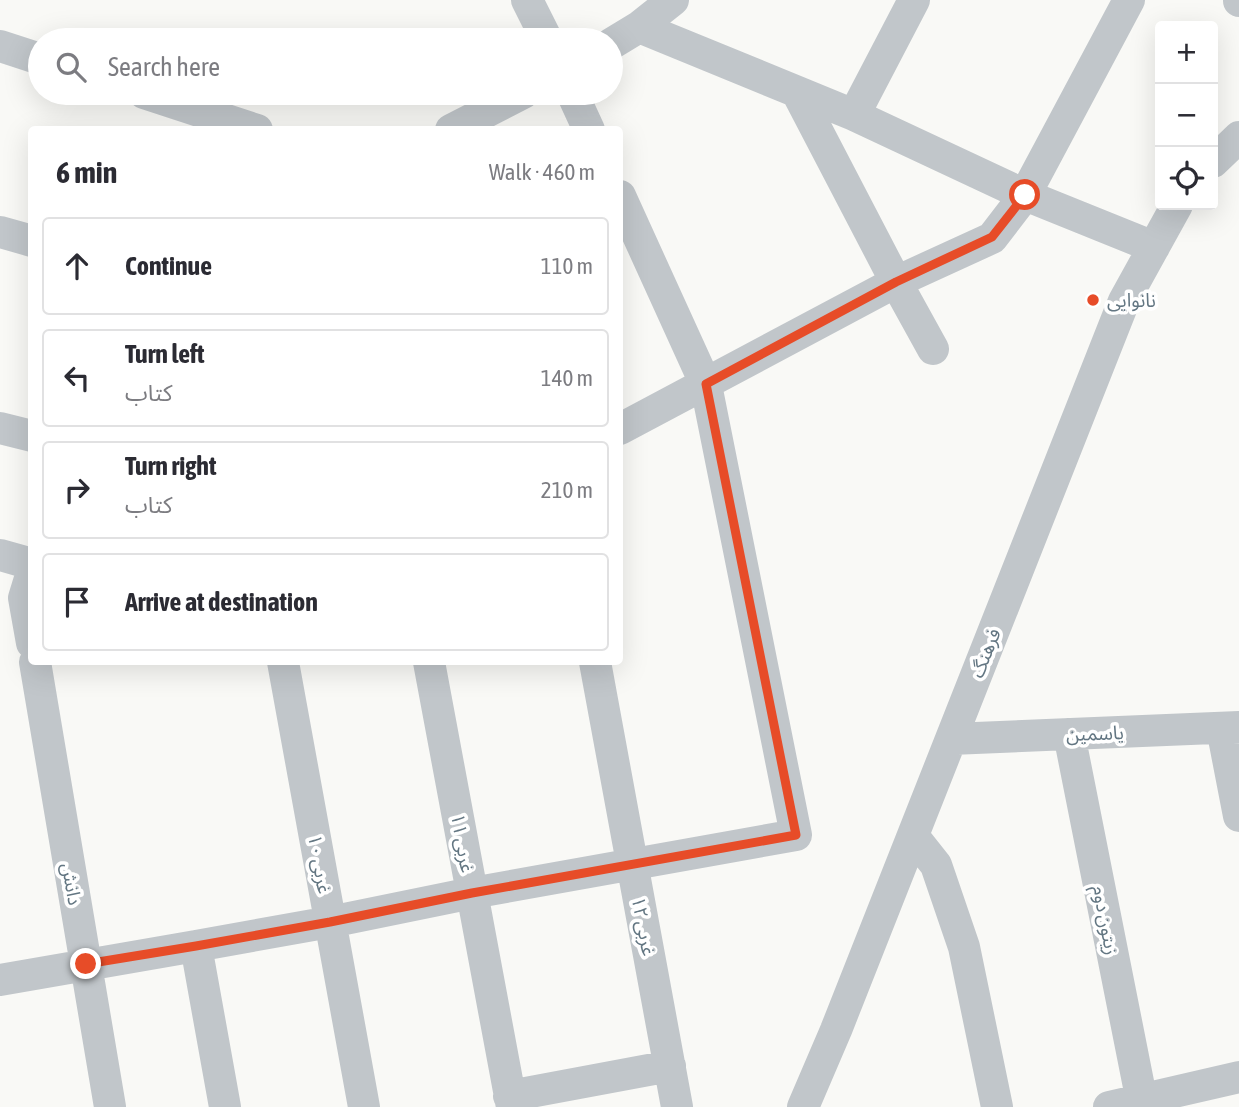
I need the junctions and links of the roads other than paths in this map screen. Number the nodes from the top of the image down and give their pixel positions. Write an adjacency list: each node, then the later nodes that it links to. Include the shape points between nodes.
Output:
1 (527, 0): 6 (street)
2 (673, 0): 5 (street)
3 (914, 0): 14 (street)
4 (1129, 0): 20 (street)
5 (639, 27): 7 (street); 10 (street)
6 (541, 28)
7 (623, 37)
8 (0, 46): 9 (street)
9 (28, 55)
10 (797, 92): 14 (street); 26 (street)
11 (181, 105): 15 (street)
12 (500, 105): 16 (street)
13 (578, 105): 17 (street)
14 (854, 115): 20 (street)
15 (245, 126)
16 (460, 126)
17 (587, 126)
18 (1239, 137): 19 (street)
19 (1218, 157)
20 (1025, 195): 25 (street); 26 (street, via 992,237)
21 (623, 203): 28 (street)
22 (1174, 210): 25 (street, فرهنگ)
23 (0, 232): 24 (street)
24 (28, 240)
25 (1154, 247): 42 (street, فرهنگ, via 1124,301)
26 (896, 282): 27 (street); 28 (street)
27 (933, 349)
28 (706, 384): 29 (street); 45 (street, via 796,835)
29 (623, 427)
30 (0, 428): 31 (street)
31 (28, 435)
32 (0, 555): 33 (street)
33 (28, 563)
34 (28, 585): 35 (street, via 24,598)
35 (28, 620)
36 (36, 665): 49 (street, دانش)
37 (284, 665): 47 (street, غربی ۱۰)
38 (430, 665): 46 (street, غربی ۱۱)
39 (596, 665): 45 (street, غربی ۱۲)
40 (1230, 728): 41 (street, یاسمین); 43 (street)
41 (1069, 734): 42 (street, یاسمین); 54 (street, زیتون دوم)
42 (951, 739): 44 (street, فرهنگ)
43 (1239, 816)
44 (913, 836): 59 (street, فرهنگ); 60 (street, via 936,865 964,947)
45 (632, 864): 46 (street); 51 (street, غربی ۱۲)
46 (472, 893): 47 (street); 53 (street, غربی ۱۱)
47 (330, 922): 48 (street); 57 (street, غربی ۱۰)
48 (196, 946): 49 (street); 56 (street)
49 (86, 964): 50 (street); 55 (street, دانش)
50 (0, 979)
51 (670, 1066): 53 (street); 58 (street, غربی ۱۲)
52 (1239, 1077): 54 (street)
53 (510, 1102)
54 (1142, 1103): 61 (street)
55 (110, 1107)
56 (225, 1107)
57 (364, 1107)
58 (677, 1107)
59 (803, 1107)
60 (997, 1107)
61 (1109, 1107)

